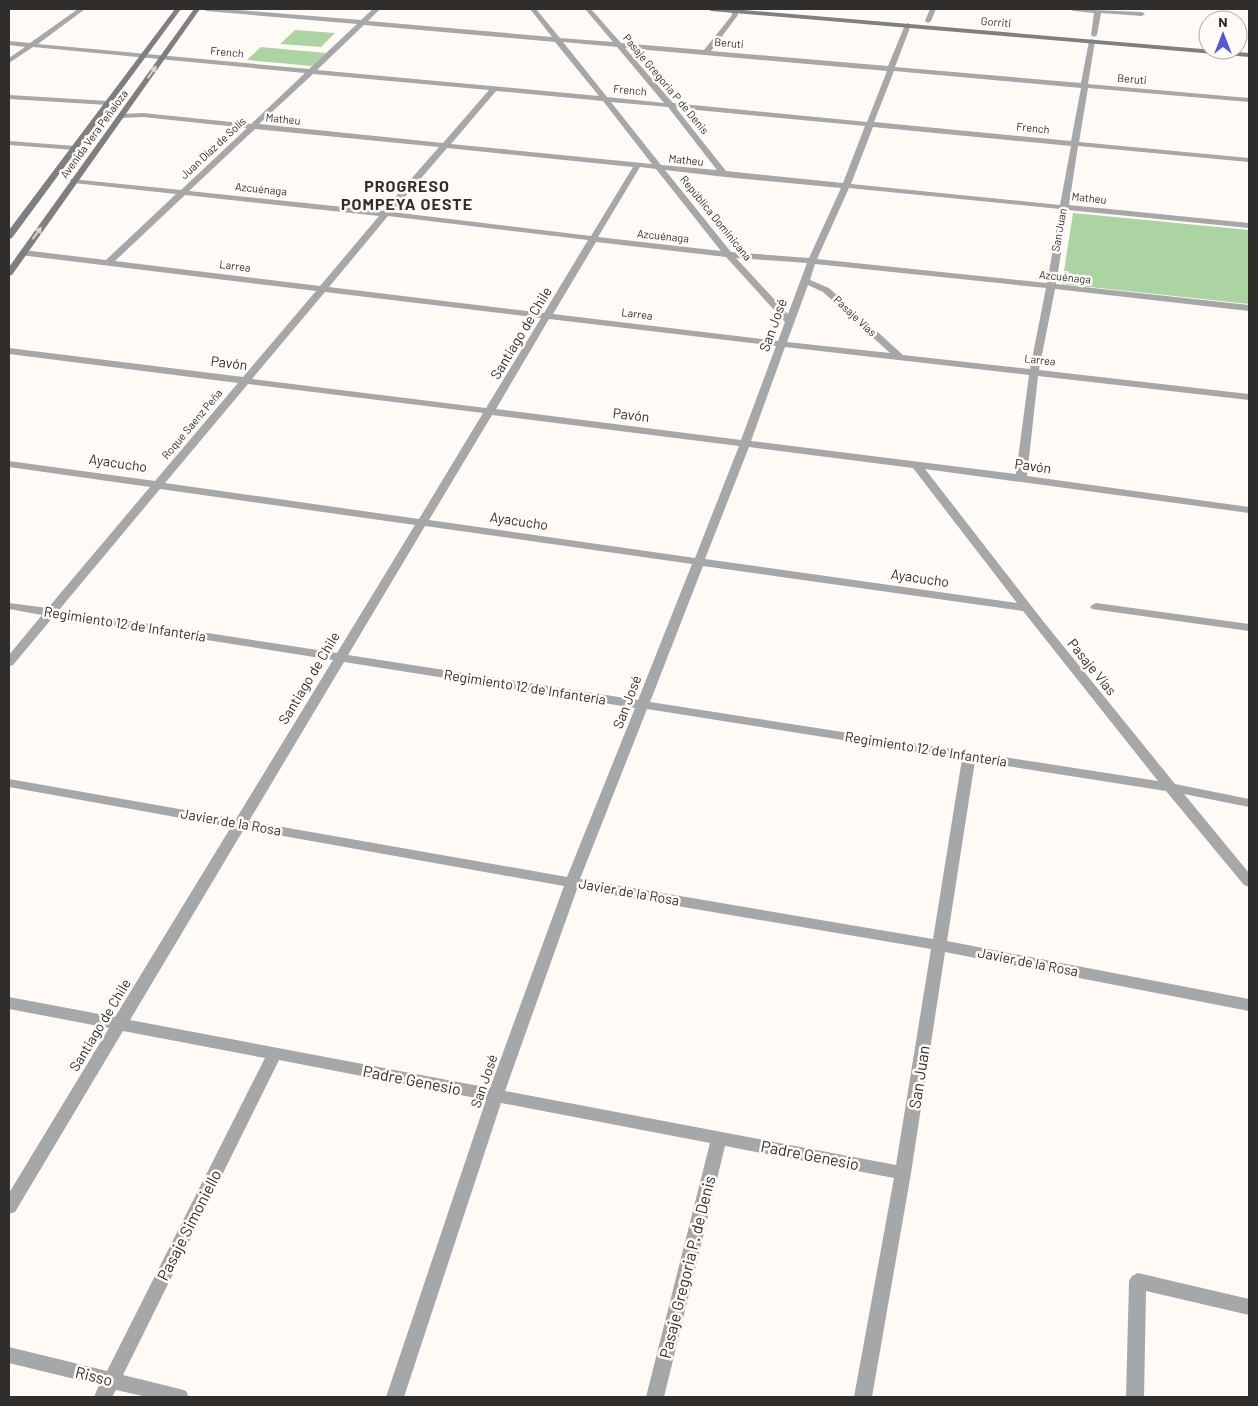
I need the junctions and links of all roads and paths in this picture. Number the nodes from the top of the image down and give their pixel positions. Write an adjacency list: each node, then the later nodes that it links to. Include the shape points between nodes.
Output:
1 (82, 9): 22 (street)
2 (178, 9): 26 (main road, Avenida Vera Peñaloza)
3 (197, 9): 27 (main road, Avenida Vera Peñaloza)
4 (206, 9): 16 (street, Beruti)
5 (377, 9): 16 (street, Juan Díaz de Solís)
6 (533, 9): 19 (street, República Dominicana)
7 (588, 9): 23 (street, Pasaje Gregoria P de Denis)
8 (711, 9): 12 (main road, Gorriti)
9 (782, 9): 15 (main road, Gorriti)
10 (932, 9): 15 (street)
11 (1073, 9): 13 (street)
12 (735, 10): 17 (main road, Gorriti); 24 (street, via 735,15)
13 (1098, 10): 14 (street); 18 (street, San Juan)
14 (1142, 14)
15 (928, 21): 18 (main road, Gorriti)
16 (363, 22): 19 (street, Beruti); 30 (street, Juan Díaz de Solís)
17 (908, 26): 18 (main road, Gorriti); 29 (street, San José)
18 (1093, 38): 21 (main road, Gorriti); 25 (main road, Gorriti); 31 (street, San Juan)
19 (557, 39): 23 (street, Beruti); 34 (street, República Dominicana)
20 (9, 43): 22 (street, French)
21 (1198, 44)
22 (32, 45): 26 (street, French); 28 (street)
23 (618, 45): 24 (street, Beruti); 37 (street, Pasaje Gregoria P de Denis)
24 (706, 52): 29 (street, Beruti)
25 (1249, 55)
26 (143, 56): 27 (street, French); 36 (main road, Avenida Vera Peñaloza)
27 (163, 57): 30 (street, French); 38 (main road, Avenida Vera Peñaloza, one-way to 27)
28 (9, 61)
29 (892, 68): 31 (street, Beruti); 39 (street, San José)
30 (310, 71): 32 (street, French); 40 (street, Juan Díaz de Solís)
31 (1084, 86): 35 (street, Beruti); 42 (street, San Juan)
32 (494, 89): 34 (street, French); 43 (street, Roque Saenz Peña)
33 (9, 96): 36 (street)
34 (606, 100): 37 (street, French); 47 (street, República Dominicana)
35 (1249, 100)
36 (108, 103): 44 (main road, Avenida Vera Peñaloza)
37 (670, 105): 39 (street, French); 48 (street, Pasaje Gregoria P de Denis)
38 (121, 116): 40 (street, Matheu, via 143,115); 49 (main road, Avenida Vera Peñaloza)
39 (869, 124): 42 (street, French); 50 (street, San José)
40 (252, 127): 43 (street, Matheu); 51 (street, Juan Díaz de Solís)
41 (9, 143): 44 (street)
42 (1075, 144): 45 (street, French); 52 (street, San Juan)
43 (444, 146): 46 (street, Matheu); 53 (street, Roque Saenz Peña)
44 (75, 148): 55 (main road, Avenida Vera Peñaloza)
45 (1249, 160)
46 (637, 166): 47 (street, Matheu); 56 (street, Santiago de Chile)
47 (662, 169): 48 (street, Matheu); 58 (street, República Dominicana)
48 (725, 175): 50 (street, Matheu)
49 (74, 181): 51 (street, Azcuénaga); 57 (main road, Avenida Vera Peñaloza, one-way to 49)
50 (846, 186): 52 (street, Matheu); 59 (street, San José)
51 (182, 192): 53 (street, Azcuénaga); 60 (street, Juan Díaz de Solís)
52 (1064, 207): 54 (street, Matheu); 63 (street, San Juan)
53 (386, 213): 56 (street, Azcuénaga); 64 (street, Roque Saenz Peña)
54 (1249, 226)
55 (9, 236)
56 (592, 239): 58 (street, Azcuénaga); 66 (street, Santiago de Chile)
57 (23, 253): 60 (street, Larrea); 61 (main road, Avenida Vera Peñaloza)
58 (729, 255): 59 (street, Azcuénaga); 67 (street, República Dominicana)
59 (812, 261): 62 (street, San José); 63 (street, Azcuénaga)
60 (108, 263): 64 (street, Larrea)
61 (9, 273)
62 (805, 281): 67 (street, San José); 70 (street, Pasaje Vías, via 826,290)
63 (1049, 286): 65 (street, Azcuénaga); 71 (street, San Juan)
64 (322, 289): 66 (street, Larrea); 72 (street, Roque Saenz Peña)
65 (1249, 308)
66 (549, 315): 68 (street, Larrea); 74 (street, Santiago de Chile)
67 (790, 322): 68 (street, San José)
68 (782, 344): 70 (street, Larrea); 75 (street, San José)
69 (9, 351): 72 (street, Pavón)
70 (900, 357): 71 (street, Larrea)
71 (1034, 372): 73 (street, Larrea); 78 (street, San Juan)
72 (246, 379): 74 (street, Pavón); 79 (street, Roque Saenz Peña)
73 (1249, 397)
74 (490, 411): 75 (street, Pavón); 81 (street, Santiago de Chile)
75 (745, 444): 77 (street, Pavón); 82 (street, San José)
76 (9, 464): 79 (street, Ayacucho)
77 (916, 465): 78 (street, Pavón); 85 (street, Pasaje Vías)
78 (1020, 478): 80 (street, Pavón)
79 (158, 484): 81 (street, Ayacucho); 86 (street, Roque Saenz Peña)
80 (1249, 510)
81 (422, 522): 82 (street, Ayacucho); 88 (street, Santiago de Chile)
82 (698, 561): 85 (street, Ayacucho); 90 (street, San José)
83 (9, 606): 86 (street, Regimiento 12 de Infantería)
84 (1096, 607): 87 (street)
85 (1026, 608): 93 (street, Pasaje Vías)
86 (51, 612): 88 (street, Regimiento 12 de Infantería); 89 (street, Roque Saenz Peña)
87 (1249, 628)
88 (339, 657): 90 (street, Regimiento 12 de Infantería); 95 (street, Santiago de Chile)
89 (9, 662)
90 (642, 705): 91 (street, Regimiento 12 de Infantería); 97 (street, San José)
91 (969, 756): 93 (street, Regimiento 12 de Infantería); 98 (street, San Juan)
92 (9, 783): 95 (street, Javier de la Rosa)
93 (1169, 787): 94 (street, Regimiento 12 de Infantería); 96 (street, Pasaje Vías)
94 (1249, 802)
95 (239, 823): 97 (street, Javier de la Rosa); 101 (street, Santiago de Chile)
96 (1249, 882)
97 (572, 883): 98 (street, Javier de la Rosa); 103 (street, San José)
98 (940, 945): 100 (street, Javier de la Rosa); 105 (street, San Juan)
99 (9, 1003): 101 (street, Padre Genesio)
100 (1249, 1004)
101 (119, 1024): 102 (street, Padre Genesio); 106 (street, Santiago de Chile)
102 (274, 1054): 103 (street, Padre Genesio); 109 (street, Pasaje Simoniello)
103 (495, 1096): 104 (street, Padre Genesio); 112 (street, San José)
104 (719, 1138): 105 (street, Padre Genesio); 113 (street, Pasaje Gregoria P. de Denis)
105 (904, 1172): 114 (street, San Juan)
106 (9, 1207)
107 (1249, 1306): 115 (street, via 1138,1281)
108 (9, 1355): 109 (street, Risso)
109 (111, 1380): 110 (street, Pasaje Simoniello); 111 (street, Risso)
110 (103, 1397)
111 (180, 1397)
112 (395, 1397)
113 (654, 1397)
114 (863, 1397)
115 (1135, 1397)

